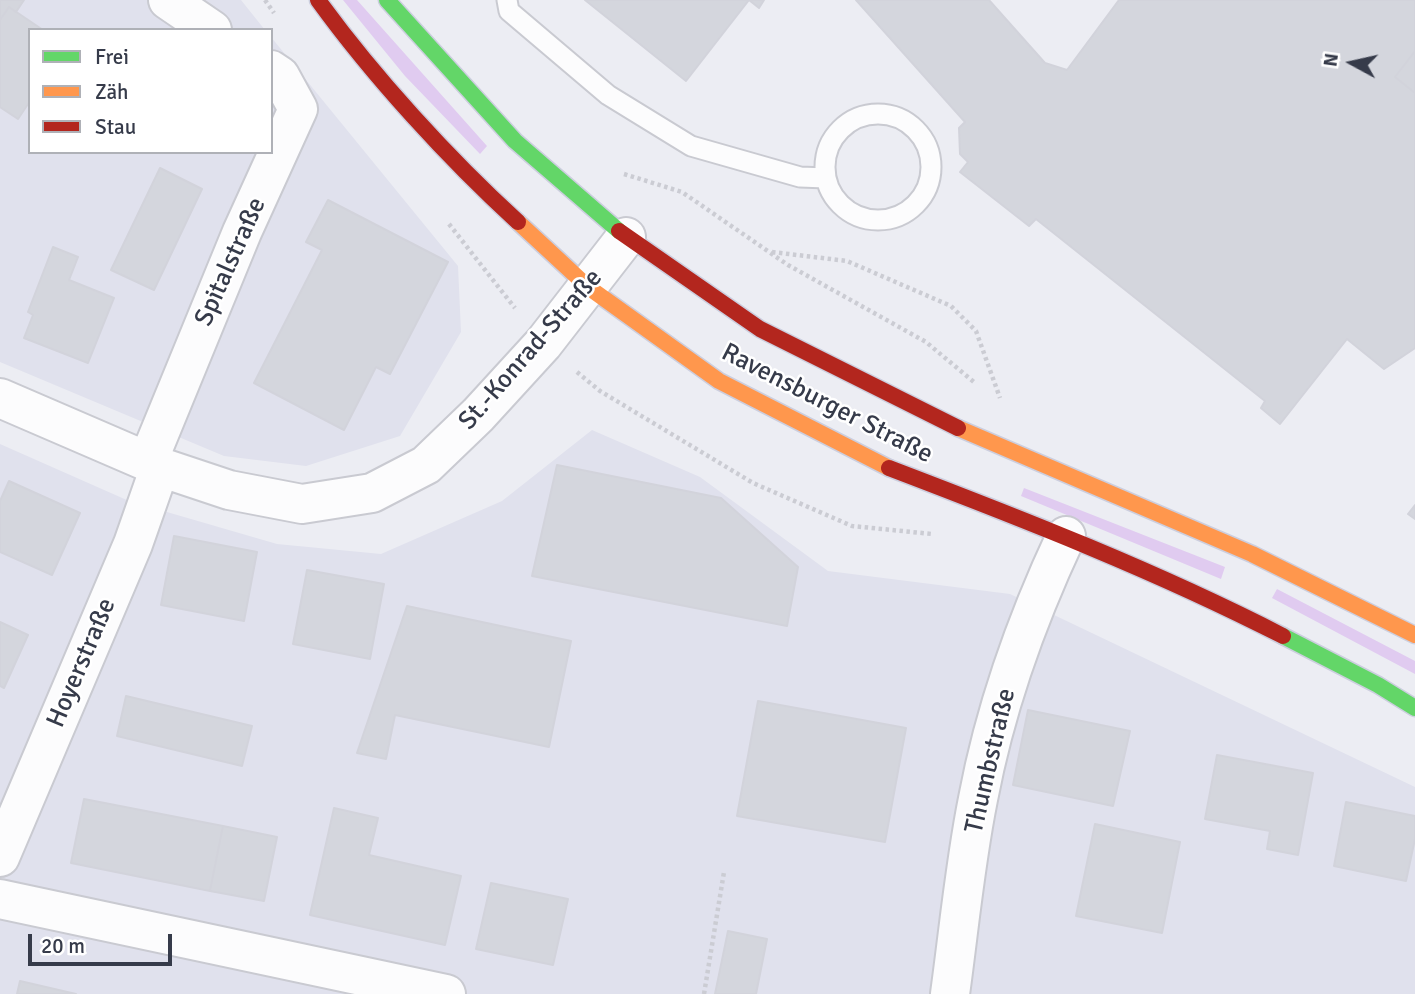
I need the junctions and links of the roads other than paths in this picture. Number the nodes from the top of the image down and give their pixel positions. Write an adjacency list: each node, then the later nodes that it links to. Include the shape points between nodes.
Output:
1 (168, 0): 5 (street)
2 (318, 0): 9 (main road, Ravensburger Straße, via 475,183)
3 (387, 0): 8 (main road, Ravensburger Straße, via 515,141)
4 (507, 0): 7 (lane, via 509,11 608,95 691,146 800,177)
5 (209, 28)
6 (276, 73): 11 (street, Spitalstraße, via 298,109 242,232)
7 (826, 177): 7 (lane, via 838,202 848,211 873,220 889,219 905,213 927,188 930,154 911,125 895,116 876,114 843,128 826,159)
8 (626, 237): 9 (street, St.-Konrad-Straße); 13 (main road, Ravensburger Straße, via 760,329 839,370 965,431 1252,554)
9 (588, 287): 11 (street, St.-Konrad-Straße, via 512,380 426,466 372,493 302,504 229,489); 12 (main road, Ravensburger Straße, via 719,381 882,465)
10 (0, 398): 11 (street, St.-Konrad-Straße)
11 (154, 464): 15 (street, Hoyerstraße, via 133,544)
12 (1066, 536): 14 (main road, Ravensburger Straße, via 1220,604); 18 (street, Thumbstraße, via 1000,705 978,799)
13 (1415, 635)
14 (1415, 708)
15 (0, 857)
16 (0, 899): 17 (street)
17 (446, 994)
18 (950, 994)

